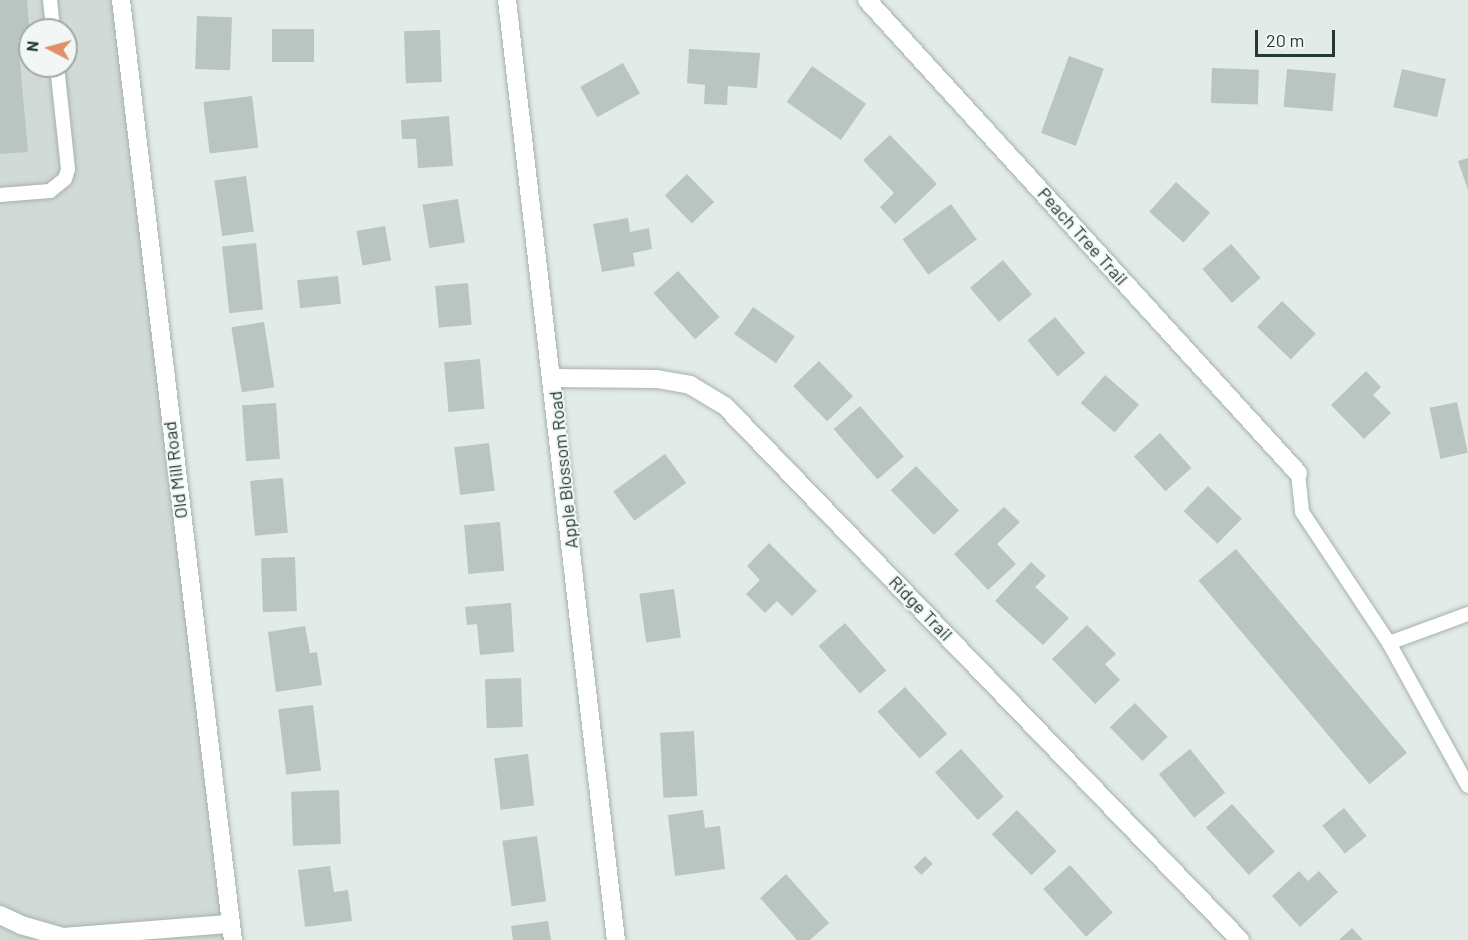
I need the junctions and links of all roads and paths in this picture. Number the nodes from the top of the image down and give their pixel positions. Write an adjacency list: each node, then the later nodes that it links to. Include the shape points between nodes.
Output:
1 (50, 0): 5 (lane)
2 (121, 0): 14 (street, Old Mill Road)
3 (507, 0): 8 (street, Apple Blossom Road)
4 (867, 0): 9 (street, Peach Tree Trail)
5 (52, 18)
6 (58, 78): 7 (lane, via 68,169 65,179 50,191)
7 (0, 195)
8 (552, 378): 15 (street, Apple Blossom Road); 16 (street, Ridge Trail, via 657,380 690,385 725,406)
9 (1298, 473): 11 (lane, via 1302,512)
10 (1468, 614): 11 (lane)
11 (1389, 643): 12 (lane)
12 (1468, 786)
13 (0, 915): 14 (street, via 63,937)
14 (232, 932)
15 (616, 940)
16 (1239, 940)

